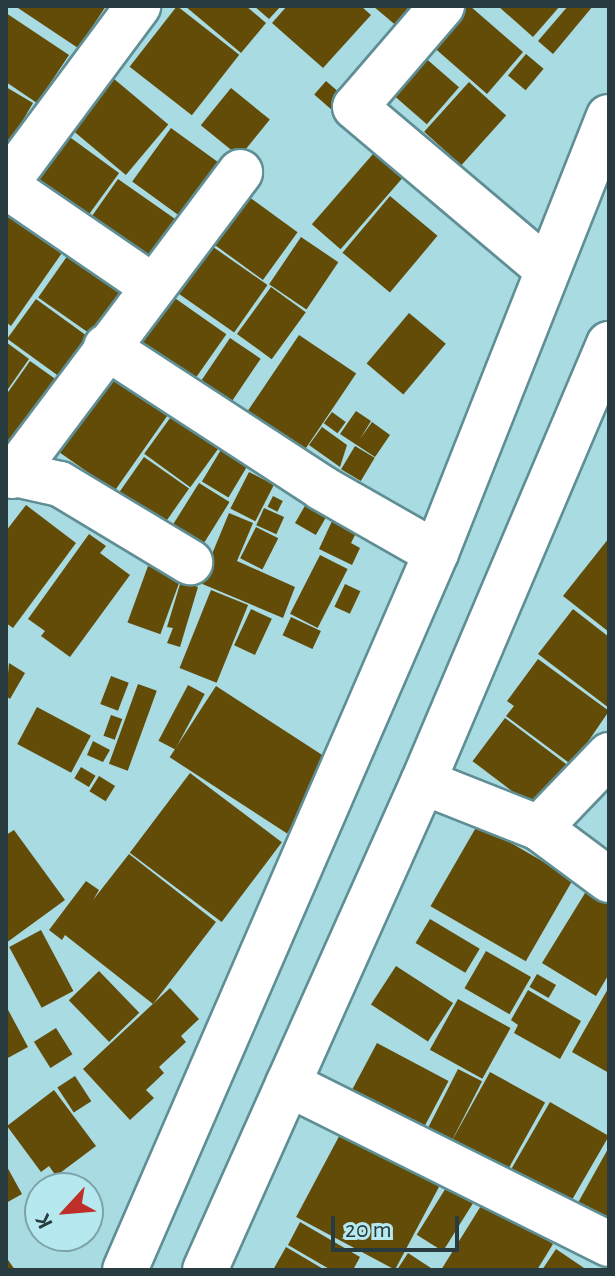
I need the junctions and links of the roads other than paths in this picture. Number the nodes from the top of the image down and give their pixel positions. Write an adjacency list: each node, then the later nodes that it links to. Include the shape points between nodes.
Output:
1 (138, 6): 5 (street)
2 (442, 6): 6 (street, via 355,107)
3 (609, 117): 6 (street)
4 (240, 172): 7 (street)
5 (6, 185): 7 (street)
6 (547, 269): 11 (street)
7 (152, 286): 9 (street)
8 (609, 344): 14 (street)
9 (106, 347): 10 (street); 11 (street, via 322,488)
10 (9, 474): 12 (street, via 60,484)
11 (436, 553): 19 (street)
12 (190, 562)
13 (609, 755): 15 (street)
14 (423, 782): 15 (street); 17 (street)
15 (539, 828): 16 (street)
16 (609, 880)
17 (288, 1084): 18 (street); 20 (street)
18 (609, 1244)
19 (125, 1270)
20 (205, 1270)

